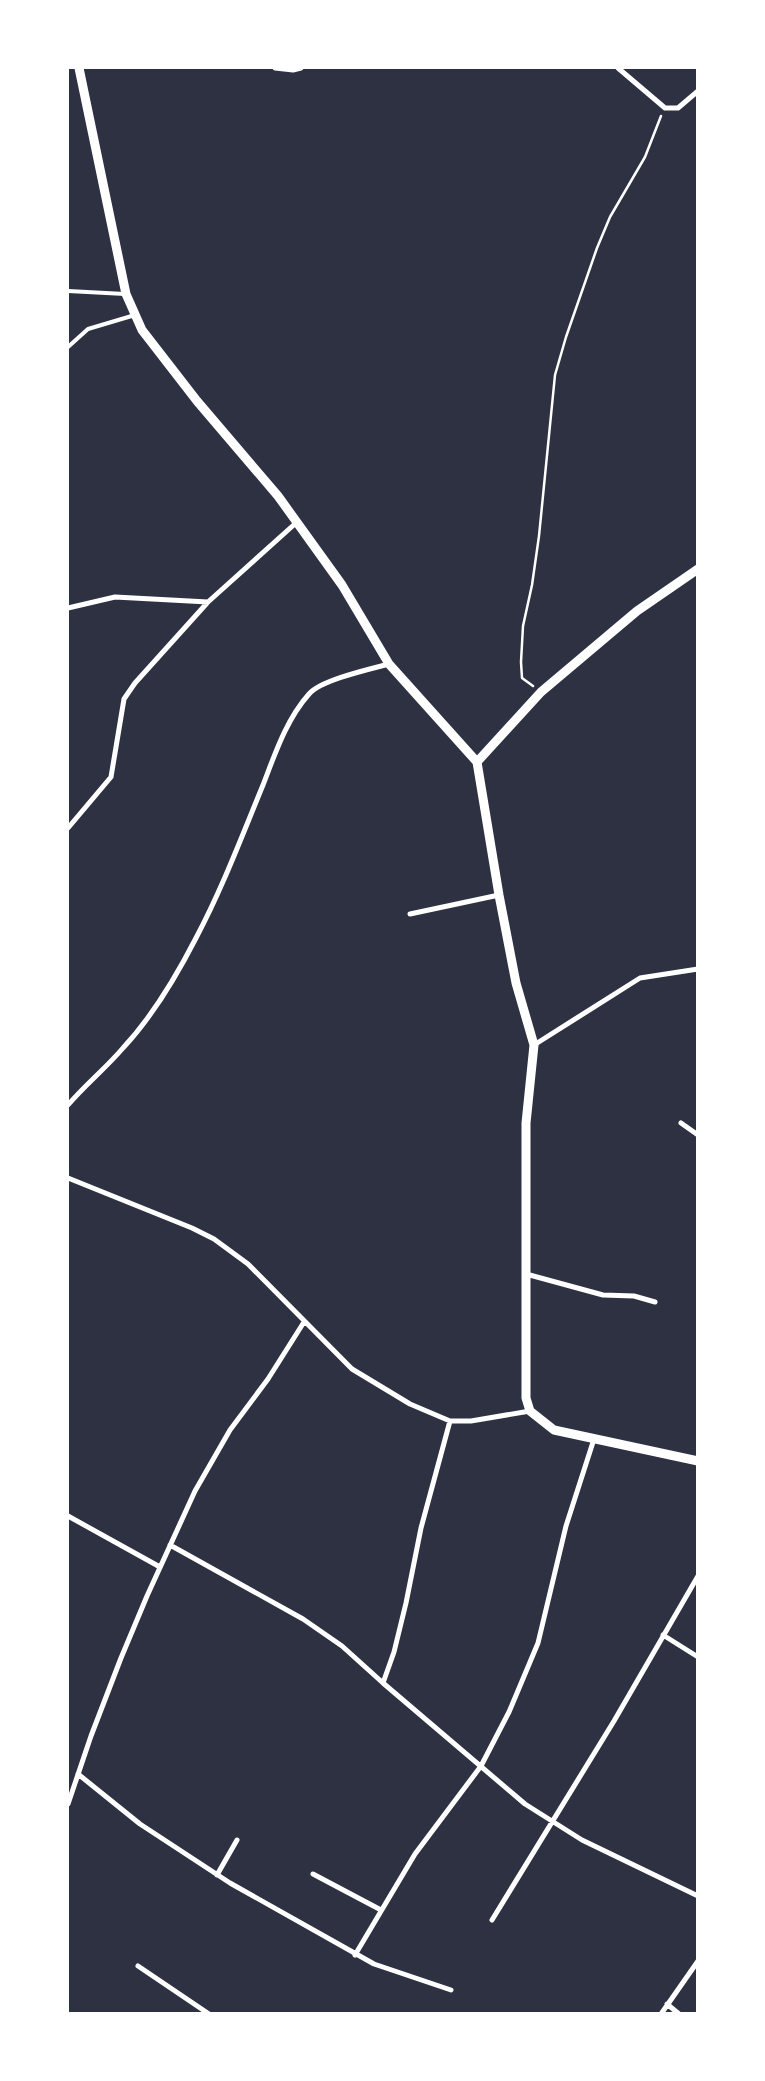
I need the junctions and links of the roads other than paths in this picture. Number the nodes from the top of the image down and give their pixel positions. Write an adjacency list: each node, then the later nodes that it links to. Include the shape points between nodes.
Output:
1 (79, 68): 7 (street)
2 (275, 68): 3 (street)
3 (301, 68)
4 (618, 68): 5 (street, via 665,108 678,108)
5 (698, 91)
6 (68, 291): 7 (lane)
7 (126, 294): 8 (street)
8 (135, 315): 9 (lane, via 88,328); 10 (street, via 142,330 197,401)
9 (68, 347)
10 (297, 522): 12 (street); 14 (street, via 342,585)
11 (698, 569): 15 (street, via 637,611 541,692)
12 (208, 602): 13 (street, via 115,597); 16 (street, via 124,699 111,777)
13 (68, 608)
14 (389, 664): 15 (street); 21 (street, via 342,677 310,692 296,711 225,877 174,977 149,1017 123,1049 88,1081)
15 (477, 762): 17 (street)
16 (68, 828)
17 (499, 895): 18 (street); 20 (street, via 516,984)
18 (410, 914)
19 (698, 969): 20 (street, via 640,978)
20 (534, 1045): 25 (street, via 526,1123)
21 (68, 1105)
22 (682, 1123): 23 (street)
23 (698, 1135)
24 (68, 1178): 27 (street, via 214,1239 248,1264)
25 (526, 1274): 26 (street, via 603,1295 634,1296); 28 (street, via 526,1398)
26 (655, 1302)
27 (304, 1322): 29 (street, via 352,1369 410,1404); 33 (street, via 268,1379 230,1430 195,1491)
28 (530, 1411): 29 (street, via 471,1421); 30 (street, via 554,1430)
29 (450, 1421): 38 (street, via 421,1528 394,1652)
30 (594, 1439): 31 (street); 39 (street, via 566,1526 538,1643 509,1712)
31 (698, 1461)
32 (68, 1516): 34 (street)
33 (170, 1545): 34 (street); 38 (street, via 303,1619 342,1646)
34 (160, 1567): 40 (street, via 121,1658)
35 (698, 1576): 36 (street)
36 (663, 1636): 37 (street); 42 (street)
37 (698, 1657)
38 (383, 1683): 39 (street)
39 (481, 1766): 42 (street, via 525,1804); 47 (street, via 415,1854)
40 (78, 1774): 41 (street); 45 (street, via 140,1824)
41 (68, 1804)
42 (552, 1821): 46 (street, via 582,1840); 48 (street)
43 (237, 1840): 45 (street)
44 (313, 1874): 47 (street)
45 (217, 1875): 49 (street)
46 (698, 1896)
47 (381, 1910): 49 (street)
48 (492, 1920)
49 (355, 1955): 52 (street, via 396,1973)
50 (698, 1961): 53 (street)
51 (138, 1966): 54 (street)
52 (450, 1990)
53 (668, 2004): 55 (street); 56 (street)
54 (209, 2014)
55 (661, 2014)
56 (680, 2014)

